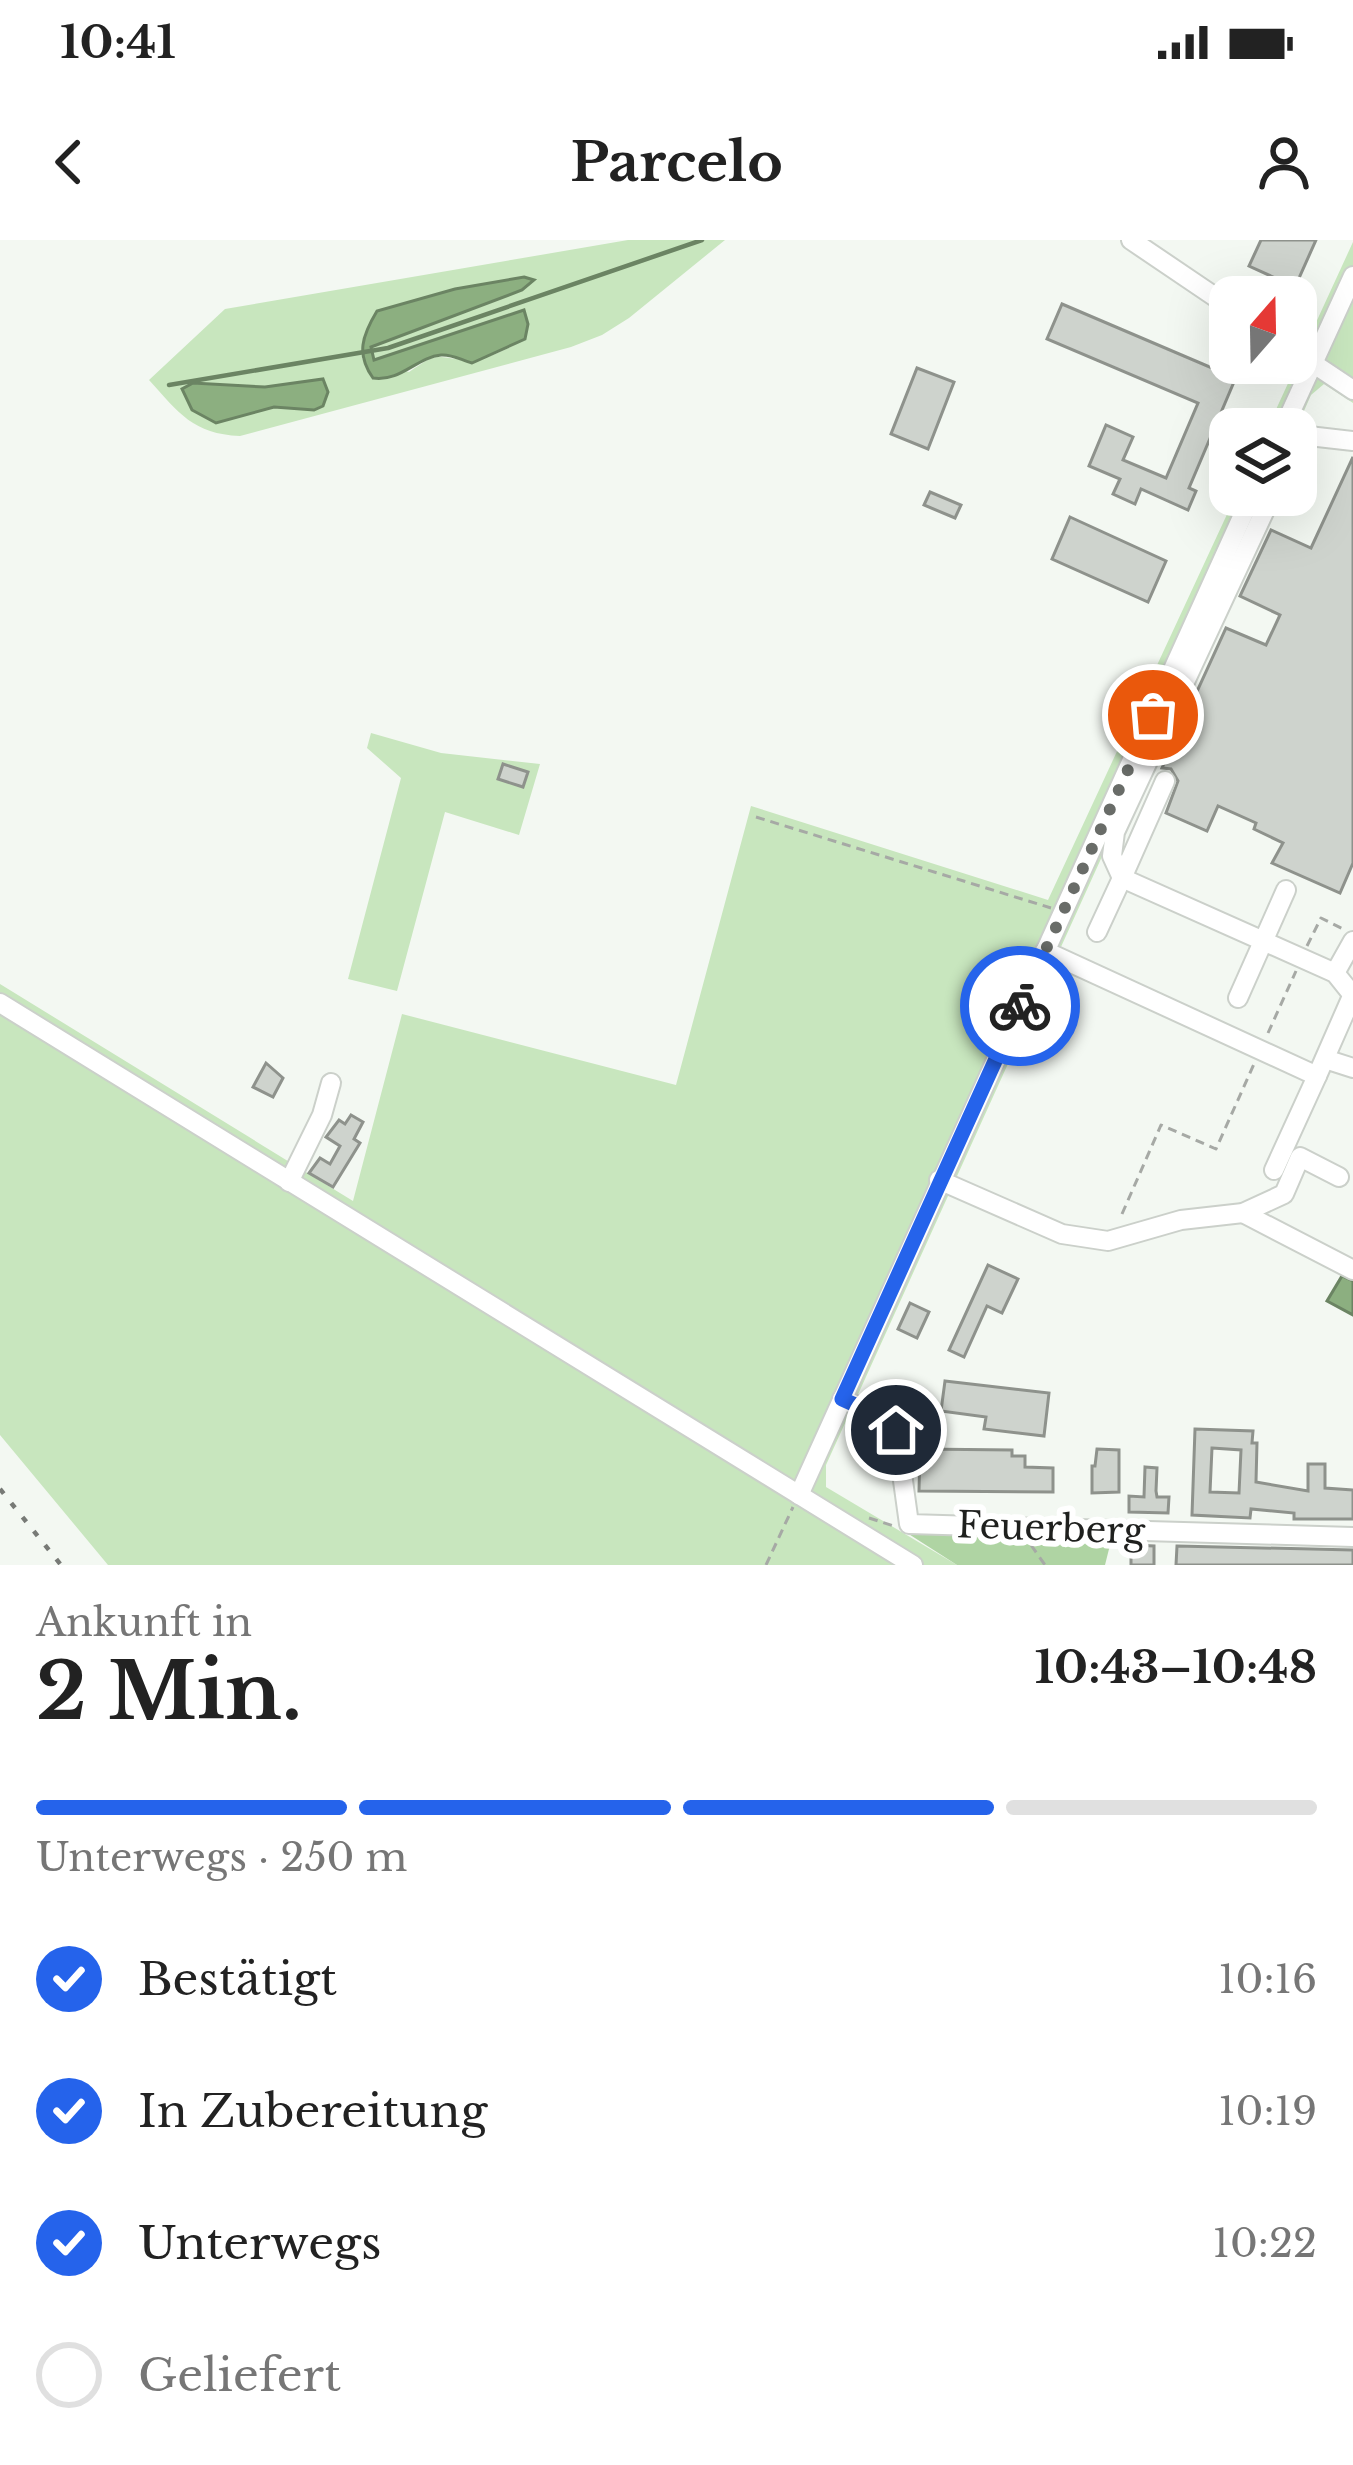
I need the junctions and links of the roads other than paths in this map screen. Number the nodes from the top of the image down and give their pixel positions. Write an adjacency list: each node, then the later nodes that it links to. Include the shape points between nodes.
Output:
1 (1131, 240): 3 (street)
2 (1353, 276): 4 (street)
3 (1209, 293)
4 (1317, 338)
5 (1317, 366): 6 (street)
6 (1353, 390)
7 (1317, 437): 8 (street)
8 (1353, 441)
9 (1243, 516): 17 (street)
10 (1262, 516): 12 (street, via 1115,832 1112,856)
11 (1165, 781): 12 (street)
12 (1122, 878): 14 (street); 16 (street)
13 (1286, 890): 16 (street)
14 (1097, 932)
15 (1353, 937): 18 (street)
16 (1264, 940): 18 (street); 20 (street)
17 (1045, 951): 22 (street, via 1260,1049); 27 (street)
18 (1335, 973): 19 (street)
19 (1352, 993): 22 (street)
20 (1238, 998)
21 (0, 1004): 28 (street)
22 (1321, 1067): 23 (street); 25 (street)
23 (1353, 1068)
24 (331, 1083): 28 (street)
25 (1274, 1170)
26 (1339, 1177): 29 (street, via 1300,1157 1284,1194)
27 (940, 1180): 29 (street, via 1062,1234 1108,1241); 31 (street)
28 (290, 1182): 32 (street)
29 (1243, 1213): 30 (street)
30 (1353, 1270)
31 (842, 1399): 32 (street); 33 (street, Feuerberg, via 896,1430 908,1524)
32 (799, 1495): 34 (street)
33 (1353, 1537)
34 (913, 1565)

